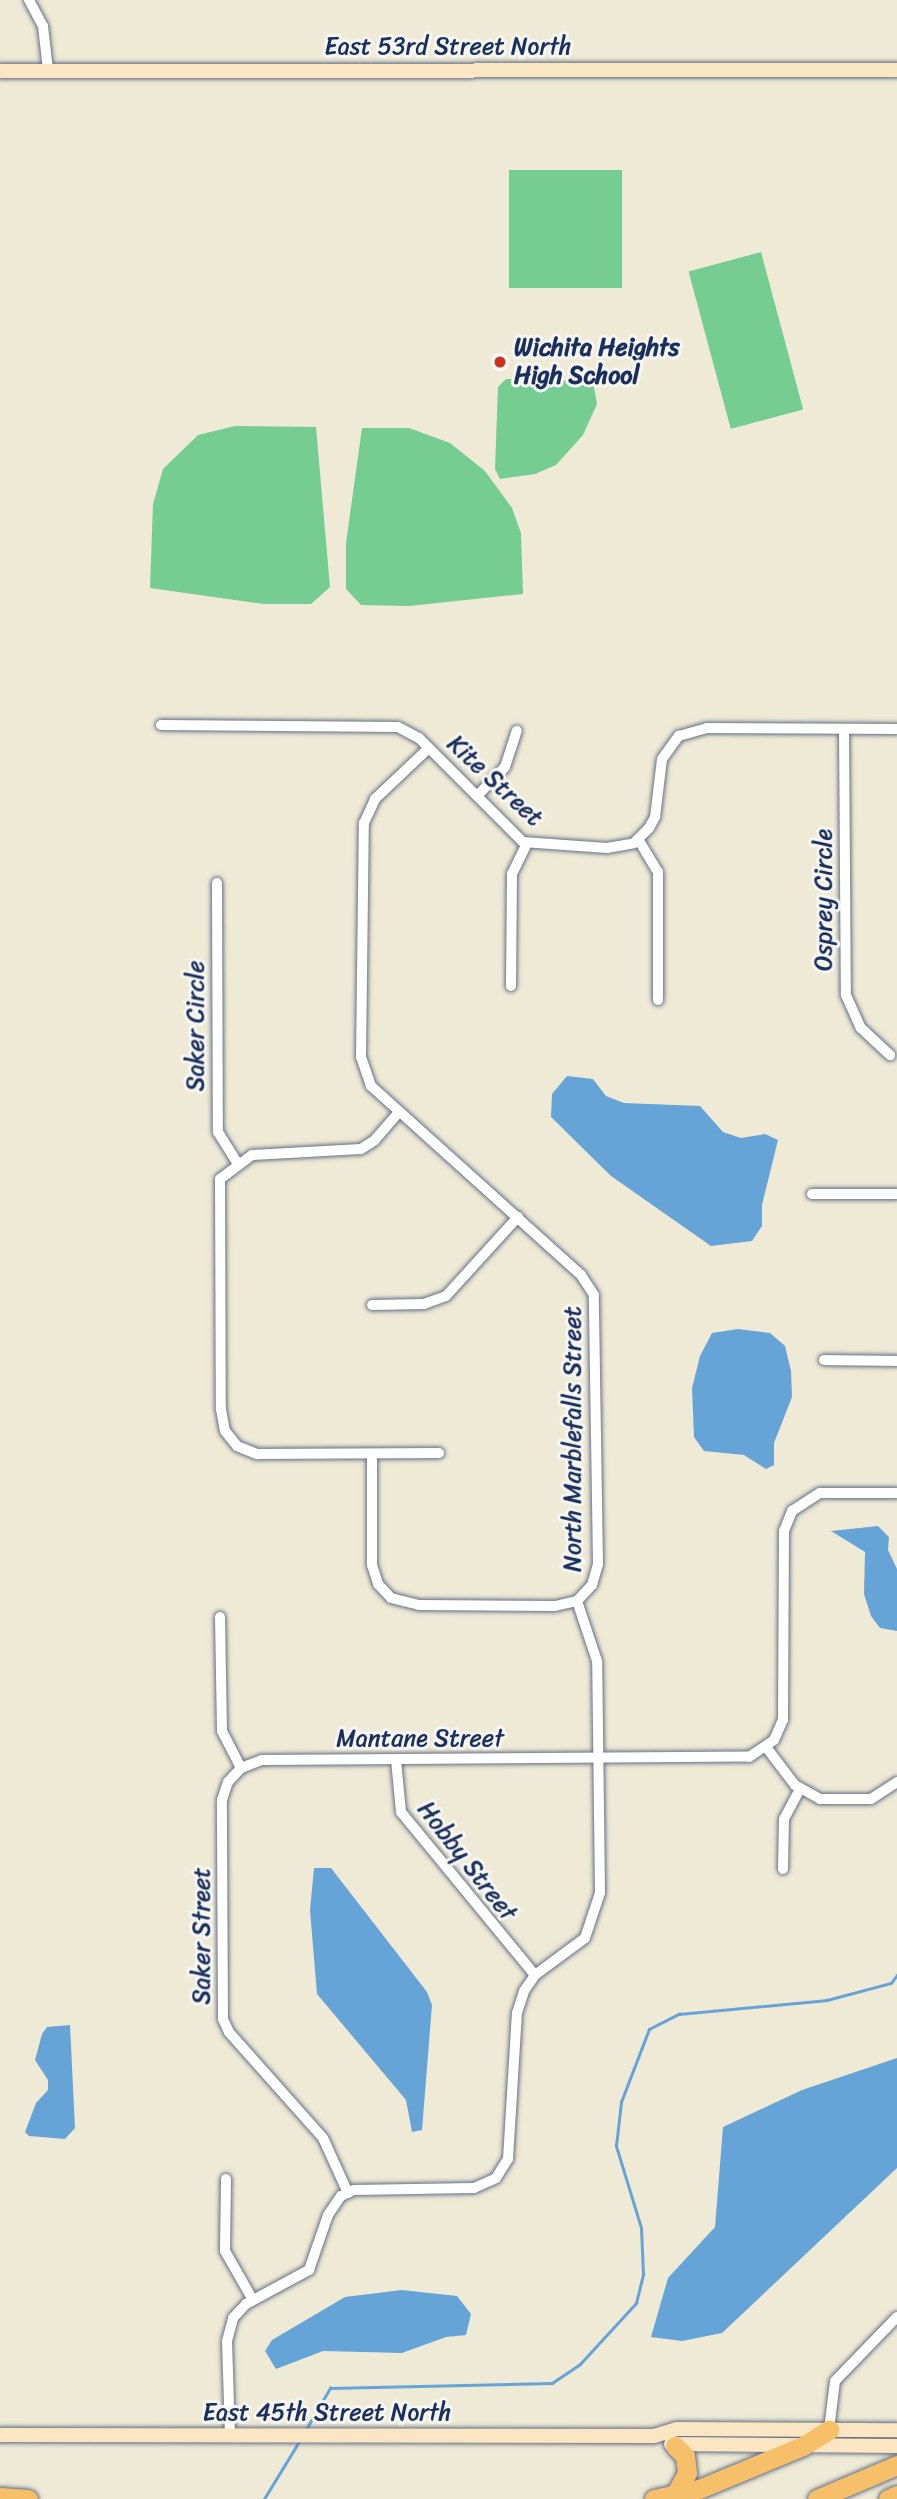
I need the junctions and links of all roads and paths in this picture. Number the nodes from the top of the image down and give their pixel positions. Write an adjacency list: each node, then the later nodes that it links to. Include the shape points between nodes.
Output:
1 (29, 0): 4 (street, via 43,26)
2 (897, 70): 4 (street, East 53rd Street North)
3 (0, 71): 4 (street, East 53rd Street North)
4 (48, 71)
5 (161, 725): 9 (street, Kite Street, via 398,727)
6 (844, 729): 7 (street); 11 (street, via 707,729 679,736 662,759 655,817); 16 (street, Osprey Circle, via 846,995 861,1028)
7 (897, 729)
8 (517, 731): 10 (street, via 505,767)
9 (429, 748): 10 (street, Kite Street); 17 (street, North Marblefalls Street, via 372,804 363,829 361,1057 371,1086)
10 (477, 796): 12 (street, Kite Street)
11 (638, 839): 12 (street, Kite Street, via 607,848); 15 (street, via 658,872)
12 (527, 843): 14 (street, via 512,874)
13 (217, 883): 18 (street, Saker Circle, via 218,1132)
14 (511, 986)
15 (658, 1000)
16 (890, 1055)
17 (398, 1112): 18 (street, via 375,1140 354,1151 252,1155); 21 (street, North Marblefalls Street)
18 (237, 1163): 26 (street, via 219,1179 217,1203 225,1431 237,1446 257,1454)
19 (812, 1194): 20 (street)
20 (897, 1194)
21 (518, 1217): 22 (street, via 446,1296 424,1304); 28 (street, North Marblefalls Street, via 587,1281 596,1303 598,1564 592,1584)
22 (372, 1305)
23 (824, 1360): 24 (street)
24 (897, 1361)
25 (439, 1452): 26 (street)
26 (372, 1455): 28 (street, via 372,1565 378,1584 391,1598 419,1605 555,1606)
27 (897, 1493): 30 (street, via 820,1493 800,1503 788,1520 784,1531 783,1720 780,1732)
28 (577, 1601): 32 (street, North Marblefalls Street, via 596,1652)
29 (220, 1617): 33 (street, via 221,1723)
30 (766, 1747): 32 (street, Mantane Street, via 734,1759); 35 (street)
31 (396, 1760): 32 (street, Mantane Street); 33 (street, Mantane Street, via 262,1760); 37 (street, Hobby Street, via 401,1812)
32 (601, 1760): 37 (street, North Marblefalls Street, via 598,1910 585,1938)
33 (241, 1768): 39 (street, Saker Street, via 228,1782 222,1800 223,2020 323,2138)
34 (897, 1782): 35 (street, via 871,1799 853,1802 821,1798)
35 (800, 1789): 36 (street, via 784,1819)
36 (783, 1870)
37 (535, 1975): 39 (street, North Marblefalls Street, via 517,2014 508,2159 496,2178 474,2188)
38 (226, 2179): 40 (street, via 225,2251)
39 (348, 2193): 40 (street, via 328,2215 309,2270)
40 (253, 2300): 45 (street, via 228,2329)
41 (897, 2317): 42 (street, via 835,2381)
42 (829, 2430): 43 (street, East 45th Street North); 46 (street, East 45th Street North, via 677,2429); 48 (highway)
43 (897, 2430)
44 (0, 2435): 45 (street, East 45th Street North)
45 (230, 2436): 46 (street, East 45th Street North)
46 (654, 2436): 47 (street, East 45th Street North)
47 (675, 2446): 48 (street, East 45th Street North); 51 (highway, via 685,2456 687,2473)
48 (803, 2446): 49 (street, East 45th Street North); 51 (highway)
49 (897, 2446)
50 (897, 2465): 56 (highway)
51 (676, 2493): 55 (highway)
52 (897, 2495): 57 (highway)
53 (0, 2497): 54 (highway)
54 (28, 2499)
55 (654, 2499)
56 (817, 2499)
57 (888, 2499)

